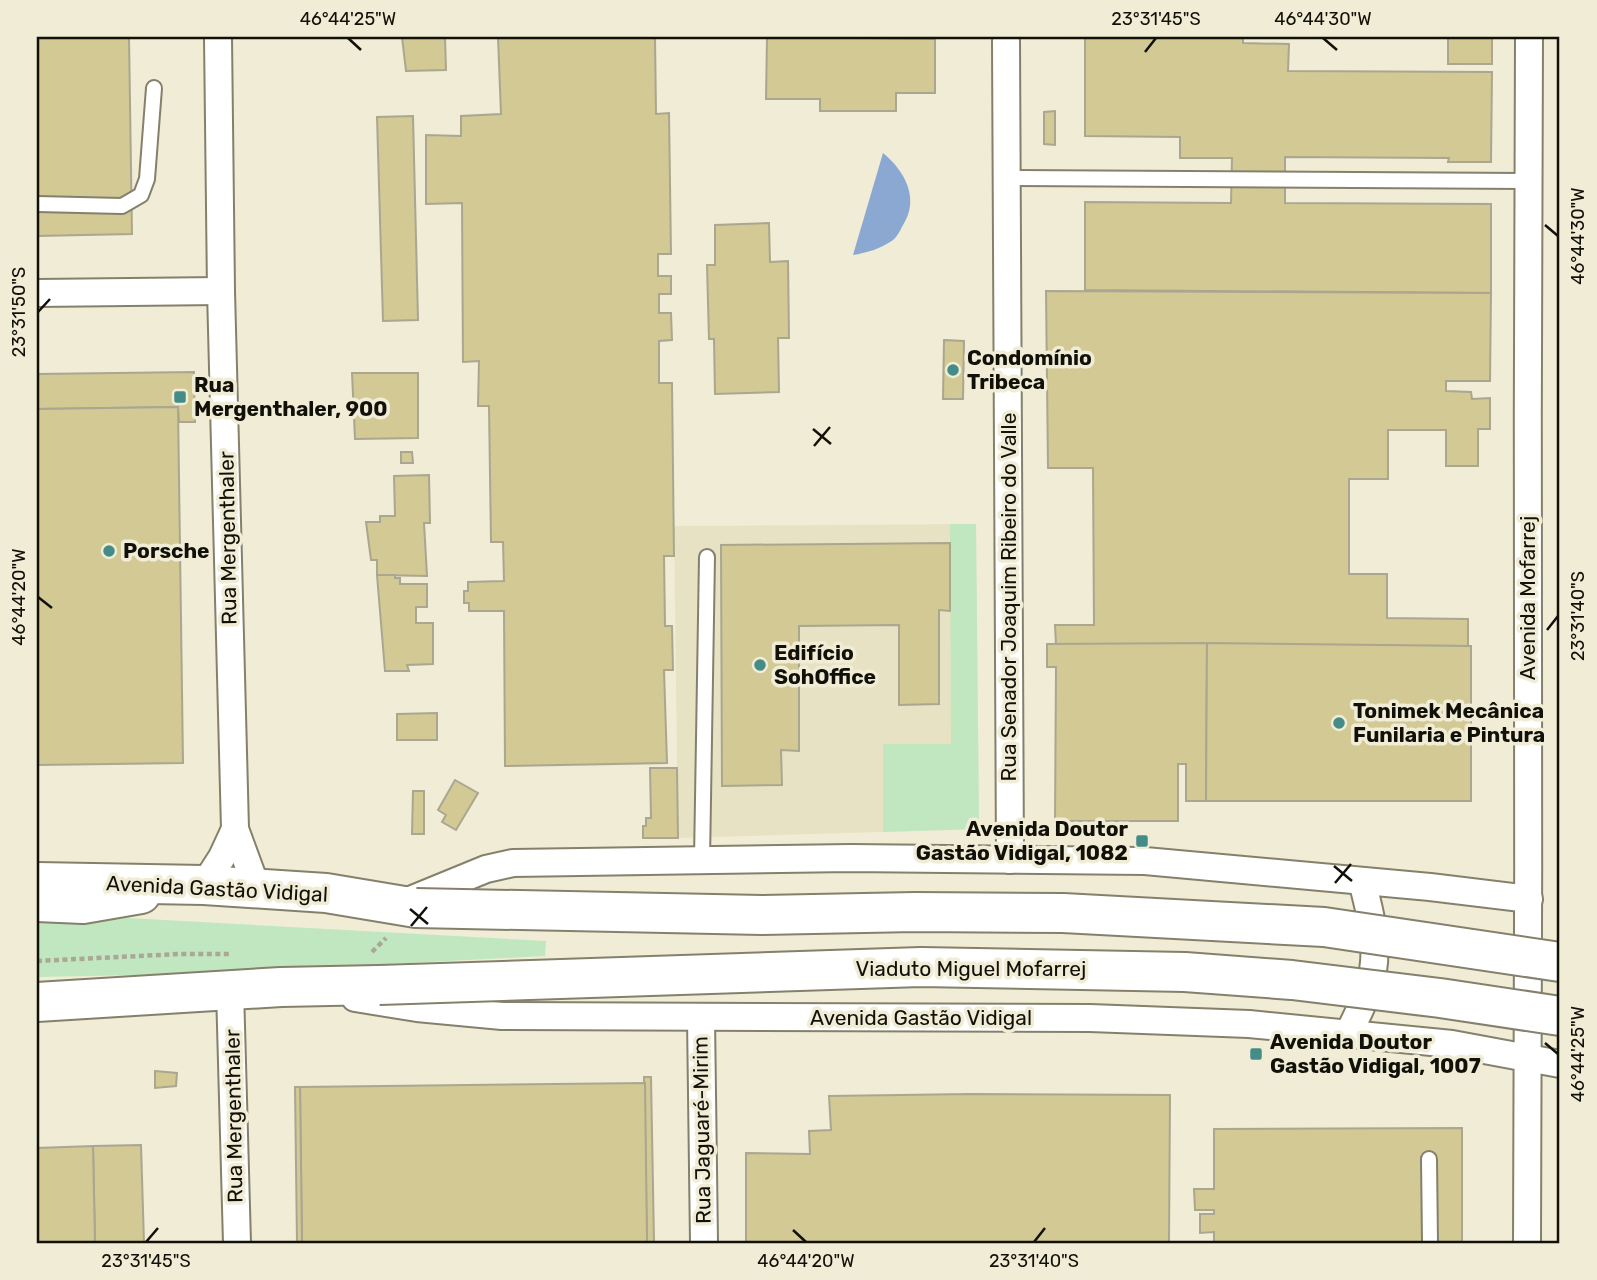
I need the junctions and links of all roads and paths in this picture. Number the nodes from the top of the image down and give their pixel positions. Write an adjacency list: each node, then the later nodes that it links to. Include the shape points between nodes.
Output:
1 (218, 37): 8 (street, Rua Mergenthaler)
2 (1529, 37): 6 (street, Avenida Mofarrej)
3 (1006, 41): 5 (street, Rua Senador Joaquim Ribeiro do Valle)
4 (154, 88): 7 (lane, via 147,179 141,195 122,206)
5 (1007, 178): 6 (lane); 13 (street, Rua Senador Joaquim Ribeiro do Valle)
6 (1528, 181): 18 (street, Avenida Mofarrej)
7 (37, 204)
8 (222, 290): 9 (street); 11 (street, Rua Mergenthaler)
9 (37, 293)
10 (708, 558): 12 (lane)
11 (235, 829): 16 (street, Rua Mergenthaler, via 222,857); 17 (street, Rua Mergenthaler)
12 (702, 860): 13 (street); 20 (street, via 513,863 486,869)
13 (1010, 860): 14 (street, via 1144,861)
14 (1362, 881): 18 (street); 29 (street, via 1373,922 1375,953 1370,986)
15 (37, 882): 16 (main road, Avenida Gastão Vidigal)
16 (197, 885): 17 (main road, Avenida Gastão Vidigal); 19 (main road, via 83,904)
17 (257, 888): 20 (main road, Avenida Gastão Vidigal, via 326,893)
18 (1529, 900): 30 (street, Avenida Mofarrej)
19 (37, 902)
20 (406, 907): 22 (main road, bridge, via 762,915 1063,913 1324,927)
21 (37, 961): 23 (path)
22 (1560, 962)
23 (228, 972): 25 (main road, Avenida Gastão Vidigal); 26 (main road, Avenida Gastão Vidigal); 33 (street, Rua Mergenthaler)
24 (379, 985): 25 (main road, Avenida Gastão Vidigal); 27 (main road, Viaduto Miguel Mofarrej, bridge, via 921,967 1172,971 1292,980)
25 (281, 987): 28 (street, Avenida Gastão Vidigal, via 502,1016)
26 (37, 1002)
27 (1560, 1016)
28 (701, 1018): 29 (street, Avenida Gastão Vidigal, via 1090,1018); 34 (street, Rua Jaguaré-Mirim)
29 (1349, 1032): 30 (street, Avenida Gastão Vidigal)
30 (1529, 1057): 31 (street, Avenida Gastão Vidigal); 36 (street, Avenida Mofarrej)
31 (1560, 1064)
32 (1429, 1159): 35 (lane)
33 (237, 1243)
34 (704, 1243)
35 (1430, 1243)
36 (1527, 1243)

